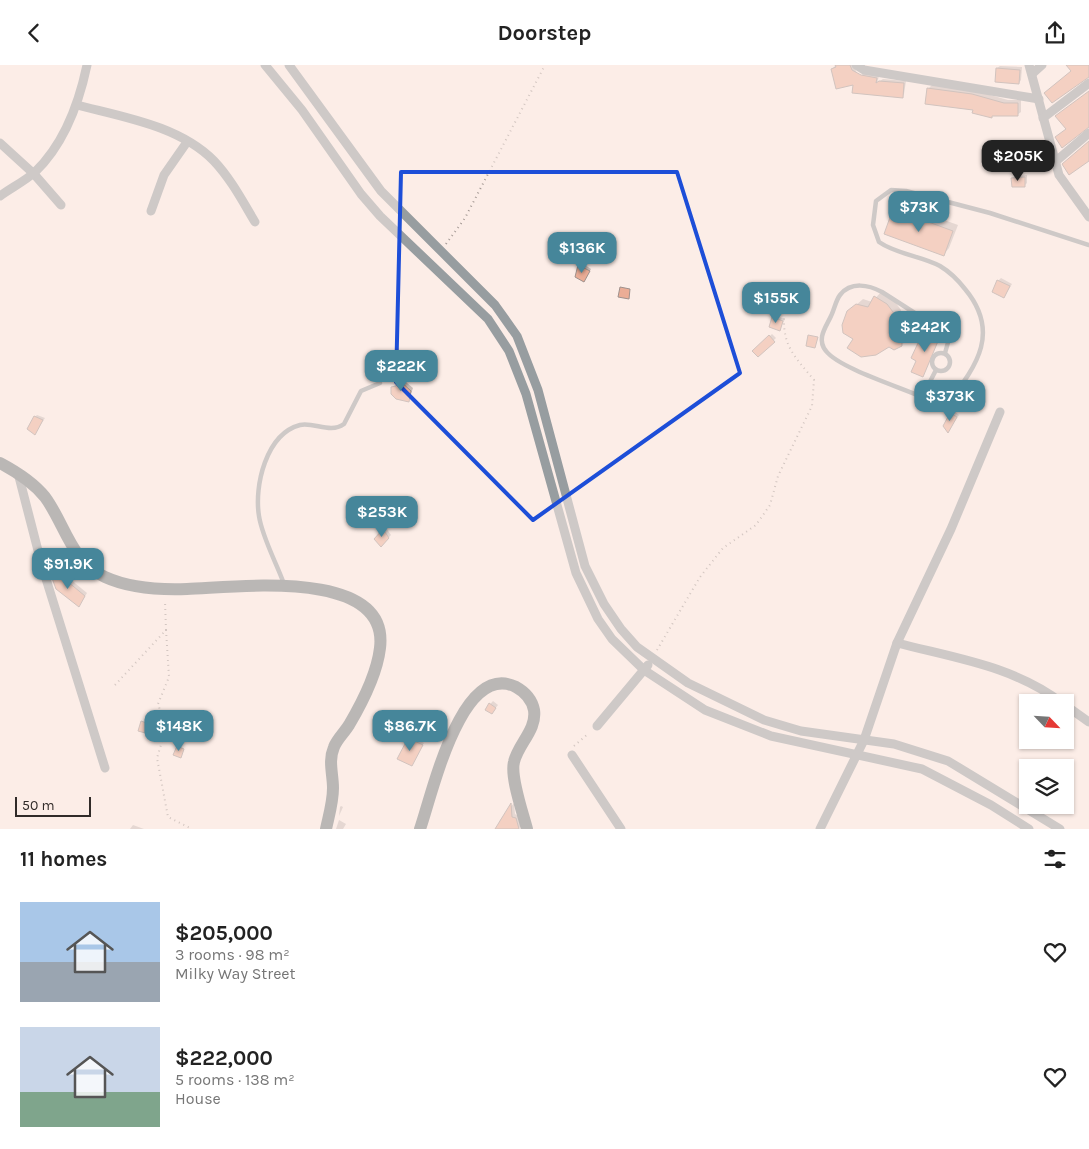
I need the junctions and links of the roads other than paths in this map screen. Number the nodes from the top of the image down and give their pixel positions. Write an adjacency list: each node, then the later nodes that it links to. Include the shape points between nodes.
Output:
1 (87, 65): 9 (street)
2 (265, 65): 23 (street, via 302,110 361,194)
3 (289, 65): 22 (street, via 381,191)
4 (1042, 65): 6 (street)
5 (860, 68): 8 (street)
6 (1030, 69): 8 (street)
7 (1089, 83): 10 (street)
8 (1039, 99): 10 (street)
9 (77, 105): 12 (street, via 147,123); 15 (street, via 49,157)
10 (1043, 118): 14 (street)
11 (1089, 133): 14 (street)
12 (187, 142): 18 (street, via 164,175); 20 (street, via 214,160)
13 (0, 143): 15 (street)
14 (1055, 162): 19 (street, via 1062,182)
15 (34, 173): 16 (street); 17 (street)
16 (0, 196)
17 (61, 205)
18 (151, 211)
19 (1089, 217)
20 (255, 222)
21 (1089, 245): 30 (lane, via 990,213 906,191 891,190 876,201 873,225 879,242 951,273 979,309 984,326 980,355)
22 (441, 250): 23 (street); 27 (street, via 506,319 524,352)
23 (431, 265): 28 (street, via 488,319 509,351)
24 (945, 353): 25 (lane, via 932,357); 25 (lane, via 950,359 949,366 943,371); 29 (lane, via 950,339 946,333 882,292 861,285 840,295 822,334 824,350 845,365)
25 (936, 370): 29 (lane)
26 (380, 383): 37 (lane, via 361,391 344,425 334,429 300,425 273,447 258,491 259,517)
27 (538, 390): 28 (street); 35 (street)
28 (526, 394): 36 (street)
29 (922, 397): 31 (lane)
30 (948, 401)
31 (942, 405)
32 (1000, 412): 38 (street, via 951,529)
33 (0, 463): 34 (main road)
34 (18, 473): 37 (main road, via 45,497 88,567 120,582 165,589); 48 (street, via 42,566)
35 (577, 529): 36 (street); 39 (street, via 585,566 595,588 621,629)
36 (564, 534): 40 (street, via 576,573 598,619 612,639)
37 (285, 585): 49 (main road, via 322,589 348,598 369,613 379,634 380,648 362,701 330,759 332,803)
38 (897, 643): 41 (street, via 1020,676); 45 (street)
39 (652, 659): 40 (street); 45 (street, via 688,683 764,720 801,731)
40 (644, 670): 44 (street); 47 (street, via 705,710 737,724 807,745)
41 (1048, 694)
42 (1074, 711): 43 (street)
43 (1089, 722)
44 (597, 726)
45 (864, 740): 47 (street); 55 (street, via 894,744 948,761)
46 (572, 755): 52 (street)
47 (856, 755): 53 (street); 54 (street, via 922,769)
48 (105, 768)
49 (326, 829)
50 (420, 829): 51 (main road, via 442,762 467,707 483,688 506,684 525,693 534,710 530,730 513,764)
51 (528, 829)
52 (621, 829)
53 (820, 829)
54 (1028, 829)
55 (1060, 829)

